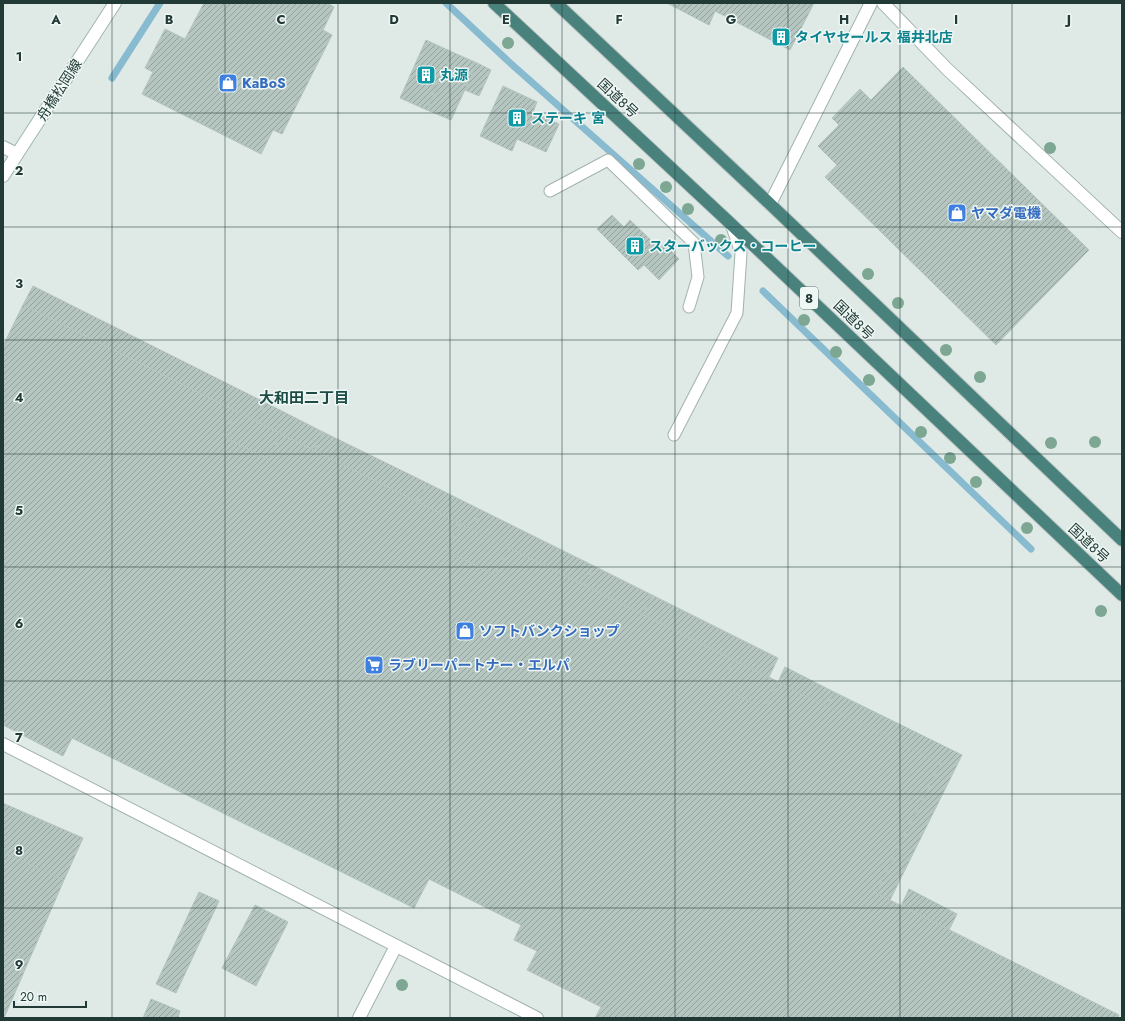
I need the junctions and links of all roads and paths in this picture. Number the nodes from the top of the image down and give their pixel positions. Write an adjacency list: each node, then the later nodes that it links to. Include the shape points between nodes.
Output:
1 (115, 3): 7 (street, 舟橋松岡線)
2 (494, 3): 11 (highway, 国道8号 / 8)
3 (871, 3): 10 (street)
4 (883, 3): 12 (street, via 948,69)
5 (562, 5): 10 (highway, 国道8号)
6 (3, 147): 7 (street)
7 (17, 154): 8 (street, 舟橋松岡線)
8 (3, 176)
9 (550, 191): 13 (lane, via 608,160 694,243 698,277)
10 (770, 204): 15 (highway, 国道8号)
11 (731, 224): 14 (lane, via 741,252 737,313); 16 (highway, 国道8号 / 8)
12 (1122, 232)
13 (689, 307)
14 (674, 435)
15 (1122, 540)
16 (1122, 595)
17 (3, 744): 18 (street)
18 (396, 946): 19 (street); 20 (street)
19 (359, 1018)
20 (537, 1018)

